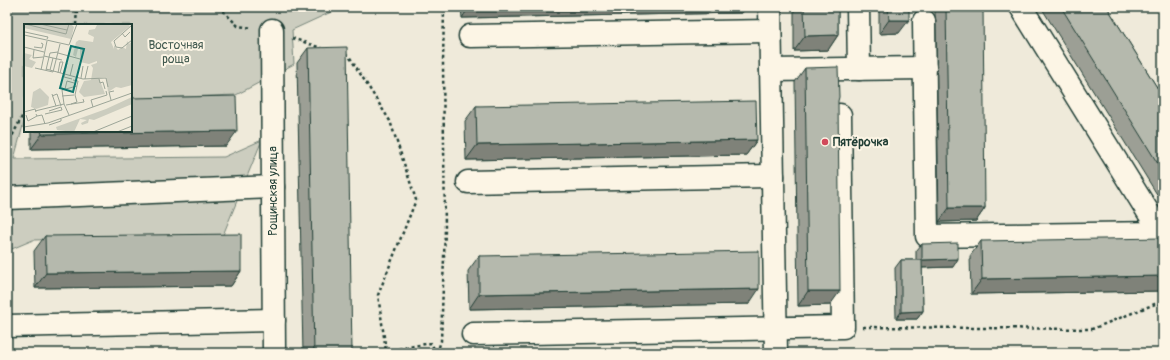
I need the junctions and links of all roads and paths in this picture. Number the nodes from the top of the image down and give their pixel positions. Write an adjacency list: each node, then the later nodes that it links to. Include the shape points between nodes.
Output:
1 (77, 7): 8 (path)
2 (219, 7): 9 (path, via 238,26)
3 (444, 7): 32 (path, via 445,229 441,342)
4 (770, 7): 10 (street)
5 (858, 7): 15 (street)
6 (1020, 7): 24 (street)
7 (924, 21): 14 (street)
8 (76, 24)
9 (272, 30): 12 (path); 22 (street, Рощинская улица)
10 (770, 30): 11 (street); 16 (street)
11 (470, 36)
12 (321, 48)
13 (342, 54): 32 (path, via 348,56 390,121 416,200 378,295 386,351 430,343)
14 (925, 68): 15 (street); 24 (street, via 927,236)
15 (859, 69): 16 (street)
16 (771, 70): 20 (street)
17 (24, 113): 19 (path)
18 (840, 115): 28 (street)
19 (7, 146)
20 (772, 176): 21 (street); 29 (street)
21 (468, 182)
22 (274, 187): 23 (street); 26 (street, Рощинская улица)
23 (7, 198)
24 (1162, 235)
25 (1163, 303): 28 (path, via 1092,329)
26 (274, 320): 27 (street); 31 (street, Рощинская улица)
27 (7, 326)
28 (843, 327): 29 (street)
29 (775, 328): 30 (street); 33 (street)
30 (473, 334)
31 (274, 353)
32 (437, 353)
33 (776, 353)

